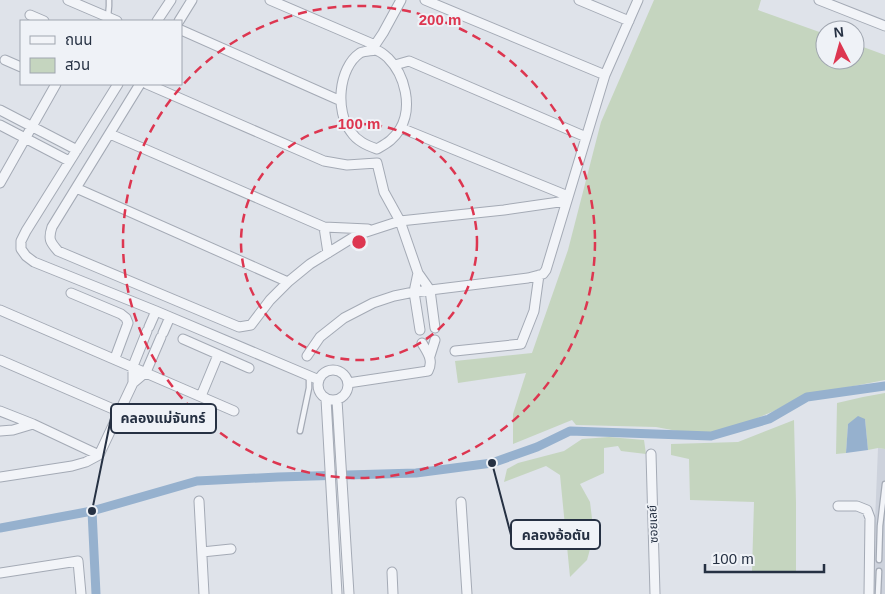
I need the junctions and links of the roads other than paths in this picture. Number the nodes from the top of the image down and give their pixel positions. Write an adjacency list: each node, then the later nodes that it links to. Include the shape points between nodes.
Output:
1 (68, 0): 11 (street)
2 (108, 0): 13 (lane)
3 (171, 0): 17 (street)
4 (192, 0): 18 (street)
5 (270, 0): 22 (street)
6 (401, 0): 22 (street)
7 (425, 0): 26 (street)
8 (579, 0): 19 (street)
9 (638, 0): 19 (street)
10 (819, 0): 20 (street)
11 (97, 12): 13 (street); 15 (street)
12 (30, 15): 14 (street)
13 (108, 17): 16 (street)
14 (42, 20)
15 (93, 20)
16 (115, 20)
17 (158, 20)
18 (180, 20)
19 (629, 22): 26 (street)
20 (885, 26)
21 (182, 30): 31 (street)
22 (375, 47): 24 (street); 31 (street, via 362,52 348,67)
23 (4, 60): 25 (street)
24 (395, 65): 35 (street, via 403,80 406,98 406,114); 38 (street, via 409,61)
25 (20, 67)
26 (605, 75): 38 (street)
27 (55, 85): 34 (street)
28 (117, 85): 40 (street)
29 (139, 85): 36 (street)
30 (149, 85): 42 (street, via 324,161 347,165)
31 (341, 101): 39 (street, via 351,132 363,144)
32 (0, 110): 34 (street)
33 (0, 125): 37 (street)
34 (31, 126): 37 (street); 40 (street)
35 (401, 128): 39 (street, via 392,140); 45 (street)
36 (110, 134): 44 (street); 47 (street)
37 (25, 138): 41 (street); 43 (street)
38 (586, 138): 45 (street)
39 (377, 148): 42 (street)
40 (77, 150): 41 (street)
41 (69, 161): 57 (street, via 26,231 21,250 34,262)
42 (377, 163): 46 (street, via 384,192)
43 (1, 178)
44 (76, 188): 52 (street); 52 (street, via 52,228 52,244 58,251 239,327 251,325)
45 (567, 198): 46 (street, via 504,210); 51 (street, via 546,270)
46 (400, 221): 48 (street); 50 (street)
47 (324, 227): 48 (street); 49 (street)
48 (376, 229): 49 (street, via 357,235)
49 (328, 253): 52 (street)
50 (418, 273): 53 (street); 54 (street)
51 (539, 275): 53 (street); 64 (street, via 534,311 521,344)
52 (288, 282)
53 (430, 290): 54 (street); 59 (street)
54 (414, 292): 60 (street); 66 (street, via 373,303 344,318 320,337)
55 (70, 293): 68 (street, via 126,318 128,323)
56 (0, 310): 68 (street)
57 (156, 311): 58 (street); 70 (street)
58 (170, 317): 72 (street); 73 (street)
59 (435, 328)
60 (420, 330)
61 (183, 339): 65 (street)
62 (435, 340): 67 (street)
63 (422, 343): 67 (street)
64 (455, 351)
65 (218, 355): 71 (street); 77 (street)
66 (308, 356)
67 (430, 356): 76 (street, via 428,371)
68 (115, 358): 70 (street)
69 (0, 360): 82 (street)
70 (133, 366): 72 (street); 75 (street)
71 (249, 368)
72 (146, 372): 75 (street); 77 (street)
73 (309, 376): 74 (street); 85 (lane)
74 (319, 380): 76 (street, via 334,371 346,377); 78 (street, via 319,391)
75 (133, 383): 82 (street)
76 (348, 383): 79 (street, via 347,392)
77 (201, 396): 81 (street)
78 (326, 398): 79 (street); 102 (street)
79 (337, 400): 103 (street)
80 (0, 411): 83 (street)
81 (234, 411)
82 (120, 412): 87 (street)
83 (33, 424): 84 (street); 87 (street)
84 (0, 431)
85 (300, 431)
86 (651, 454): 106 (street, ซอยเลย์)
87 (99, 455): 88 (street, via 72,466)
88 (0, 477)
89 (885, 484): 93 (lane)
90 (199, 502): 95 (street)
91 (461, 502): 105 (street)
92 (838, 506): 107 (street, via 858,506 867,510 870,518)
93 (883, 520): 96 (lane)
94 (231, 549): 95 (street)
95 (202, 552): 101 (street)
96 (879, 560)
97 (879, 571): 108 (lane)
98 (392, 572): 104 (street)
99 (0, 573): 100 (street, via 78,561)
100 (81, 594)
101 (204, 594)
102 (337, 594)
103 (350, 594)
104 (393, 594)
105 (467, 594)
106 (655, 594)
107 (869, 594)
108 (878, 594)

